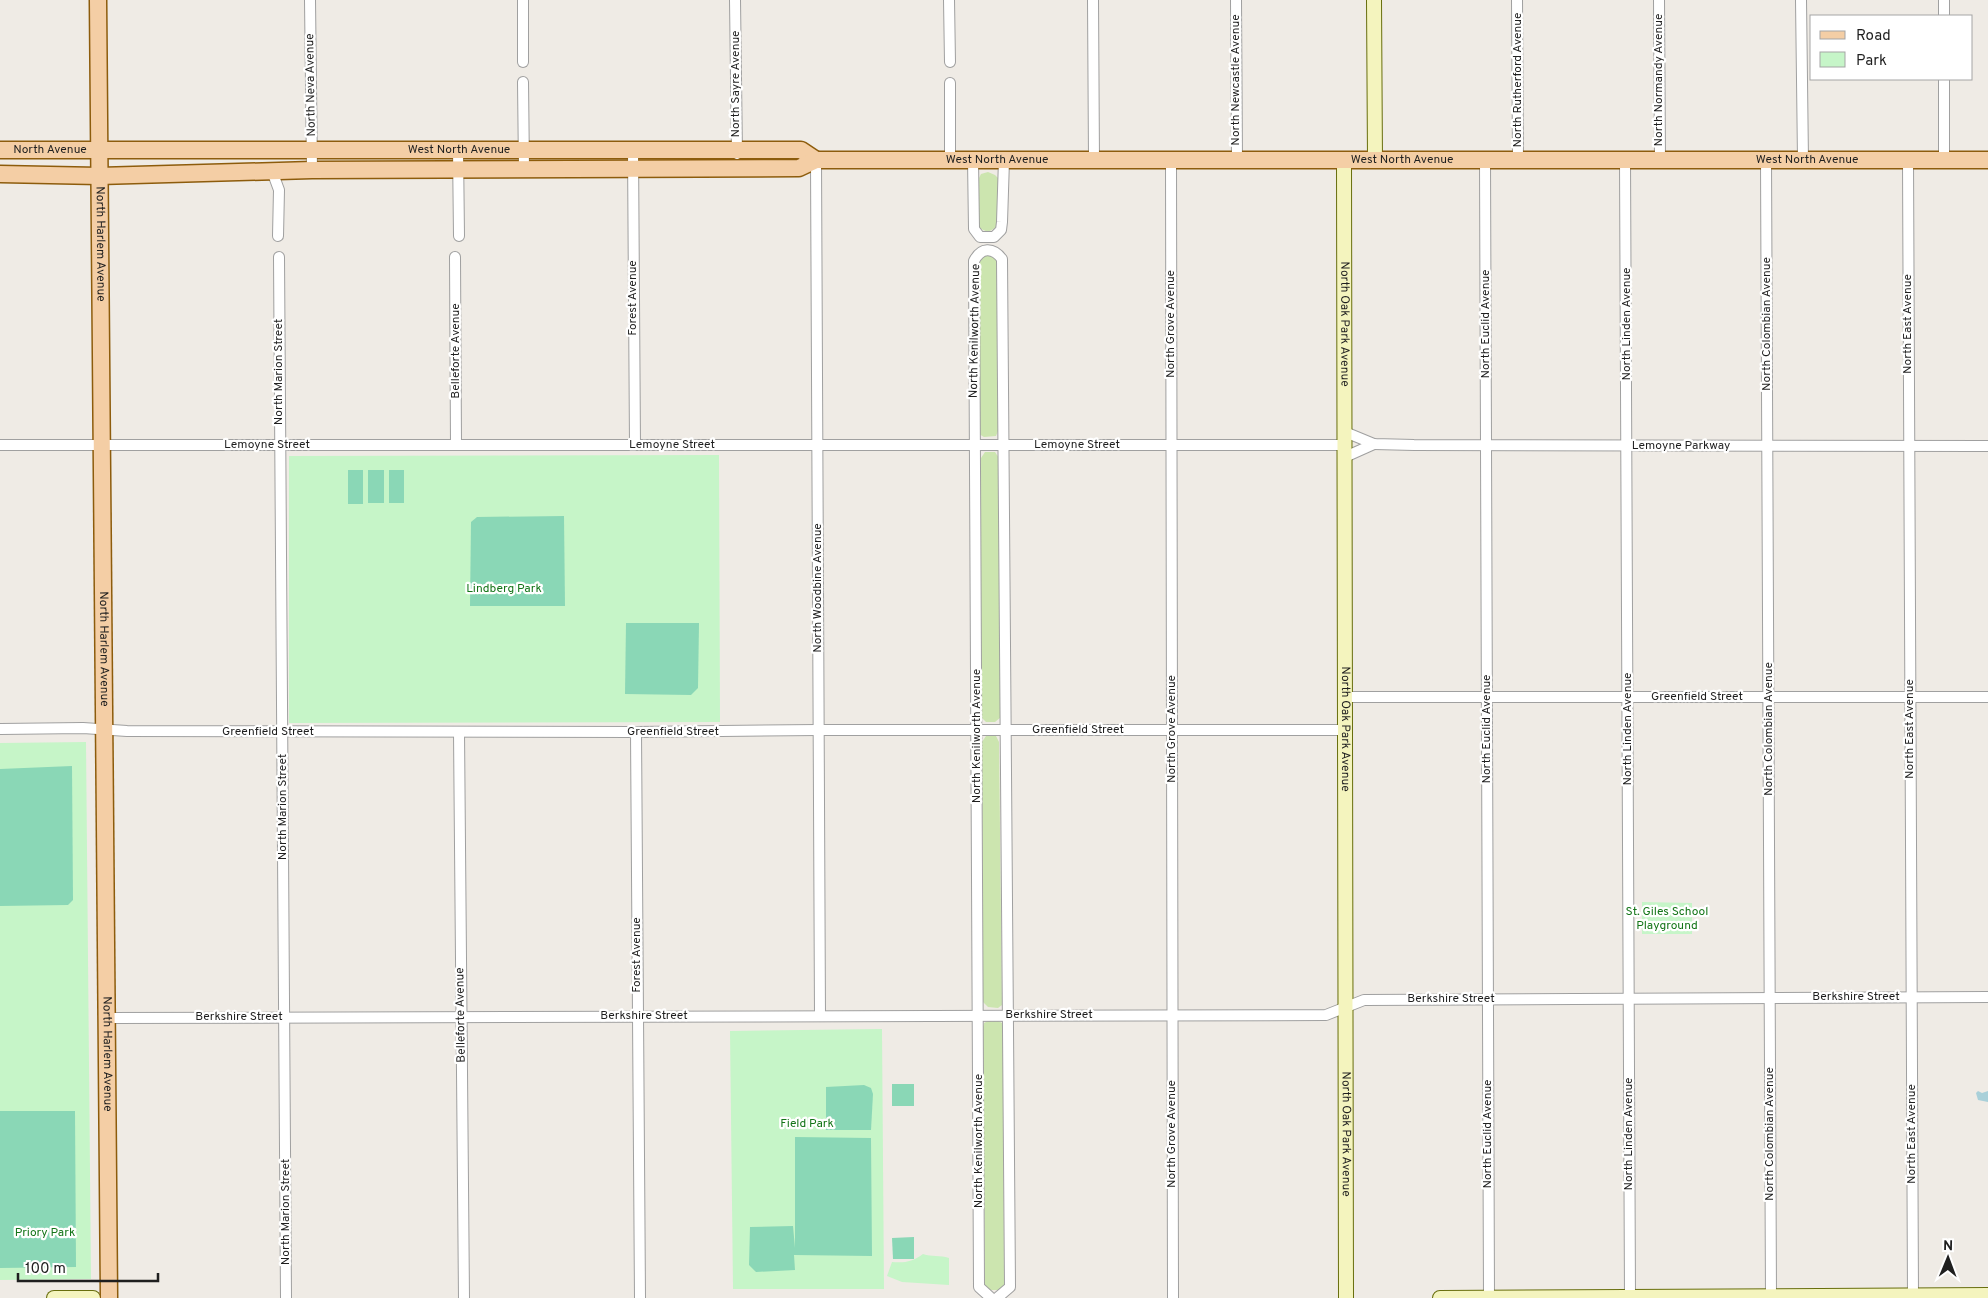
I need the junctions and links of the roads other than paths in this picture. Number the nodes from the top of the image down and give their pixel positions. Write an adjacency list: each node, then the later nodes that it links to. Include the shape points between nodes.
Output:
1 (98, 0): 24 (main road, North Harlem Avenue)
2 (310, 0): 25 (street, North Neva Avenue)
3 (523, 0): 14 (street)
4 (736, 0): 23 (street, North Sayre Avenue)
5 (949, 0): 15 (street)
6 (1093, 0): 30 (street)
7 (1236, 0): 32 (street, North Newcastle Avenue)
8 (1374, 0): 34 (street)
9 (1517, 0): 36 (street, North Rutherford Avenue)
10 (1658, 0): 38 (street, North Normandy Avenue)
11 (1801, 0): 40 (street)
12 (1944, 0): 13 (street)
13 (1944, 15)
14 (523, 62)
15 (950, 62)
16 (1944, 80): 42 (street)
17 (523, 82): 21 (street)
18 (950, 82): 27 (street)
19 (0, 150): 24 (main road, North Avenue)
20 (458, 150): 21 (main road, West North Avenue); 25 (main road, West North Avenue); 46 (street)
21 (523, 150): 22 (main road, West North Avenue); 47 (street)
22 (633, 150): 23 (main road, West North Avenue); 44 (street, Forest Avenue)
23 (737, 150): 26 (main road, West North Avenue, via 801,150); 45 (street, North Sayre Avenue)
24 (99, 151): 25 (main road, West North Avenue); 51 (main road, North Harlem Avenue)
25 (312, 151): 48 (street, North Neva Avenue)
26 (816, 160): 27 (main road, West North Avenue); 45 (main road, West North Avenue, via 799,168); 62 (street, North Woodbine Avenue)
27 (950, 160): 28 (main road, West North Avenue)
28 (973, 160): 29 (main road, West North Avenue); 29 (street, via 974,229 980,237 994,237 1001,230)
29 (1004, 160): 30 (main road, West North Avenue)
30 (1094, 160): 31 (main road, West North Avenue)
31 (1171, 160): 32 (main road, West North Avenue); 65 (street, North Grove Avenue)
32 (1237, 160): 33 (main road, West North Avenue)
33 (1344, 160): 34 (main road, West North Avenue); 66 (street, North Oak Park Avenue)
34 (1375, 160): 35 (main road, West North Avenue)
35 (1485, 160): 36 (main road, West North Avenue); 67 (street, North Euclid Avenue)
36 (1518, 160): 37 (main road, West North Avenue)
37 (1626, 160): 38 (main road, West North Avenue); 68 (street, North Linden Avenue)
38 (1660, 160): 39 (main road, West North Avenue)
39 (1766, 160): 40 (main road, West North Avenue); 69 (street, North Colombian Avenue)
40 (1803, 160): 41 (main road, West North Avenue)
41 (1908, 160): 42 (main road, West North Avenue); 70 (street, North East Avenue)
42 (1944, 160): 43 (main road, West North Avenue)
43 (1988, 160)
44 (633, 168): 45 (main road, West North Avenue); 47 (main road, West North Avenue); 61 (street, Forest Avenue)
45 (737, 168)
46 (458, 169): 47 (main road, West North Avenue); 48 (main road, West North Avenue); 53 (street)
47 (524, 169)
48 (312, 170): 49 (main road, West North Avenue)
49 (279, 171): 51 (main road, West North Avenue); 52 (street)
50 (0, 174): 51 (main road, North Avenue)
51 (99, 176): 56 (main road, North Harlem Avenue)
52 (278, 236)
53 (459, 236)
54 (279, 257): 59 (street, North Marion Street)
55 (455, 257): 60 (street, Belleforte Avenue)
56 (102, 444): 58 (street, Lemoyne Street); 59 (street, Lemoyne Street); 79 (main road, North Harlem Avenue)
57 (1374, 444): 66 (street, Lemoyne Parkway); 66 (street, Lemoyne Parkway); 67 (street, Lemoyne Parkway)
58 (0, 445)
59 (280, 445): 60 (street, Lemoyne Street); 85 (street, North Marion Street)
60 (456, 445): 61 (street, Lemoyne Street)
61 (635, 445): 62 (street, Lemoyne Street)
62 (817, 445): 63 (street, Lemoyne Street); 80 (street, North Woodbine Avenue)
63 (974, 445): 64 (street, Lemoyne Street); 64 (street, North Kenilworth Avenue, via 974,261 983,250 990,250 1002,259); 83 (street, North Kenilworth Avenue)
64 (1003, 445): 65 (street, Lemoyne Street); 84 (street, North Kenilworth Avenue)
65 (1171, 445): 66 (street, Lemoyne Street); 81 (street, North Grove Avenue)
66 (1345, 445): 72 (street, North Oak Park Avenue)
67 (1486, 445): 68 (street, Lemoyne Parkway); 73 (street, North Euclid Avenue)
68 (1626, 446): 69 (street, Lemoyne Parkway); 74 (street, North Linden Avenue)
69 (1768, 446): 70 (street, Lemoyne Parkway); 75 (street, North Colombian Avenue)
70 (1909, 446): 71 (street, Lemoyne Parkway); 76 (street, North East Avenue)
71 (1988, 446)
72 (1346, 697): 73 (street, Greenfield Street); 82 (street, North Oak Park Avenue)
73 (1487, 697): 74 (street, Greenfield Street); 92 (street, North Euclid Avenue)
74 (1628, 697): 75 (street, Greenfield Street); 90 (street, North Linden Avenue)
75 (1769, 697): 76 (street, Greenfield Street); 91 (street, North Colombian Avenue)
76 (1910, 697): 77 (street, Greenfield Street); 88 (street, North East Avenue)
77 (1988, 697)
78 (0, 729): 79 (street, Greenfield Street)
79 (104, 730): 85 (street, Greenfield Street); 101 (main road, North Harlem Avenue)
80 (818, 730): 83 (street, Greenfield Street); 87 (street, Greenfield Street); 96 (street, North Woodbine Avenue)
81 (1172, 730): 82 (street, Greenfield Street); 84 (street, Greenfield Street); 94 (street, North Grove Avenue)
82 (1346, 730): 93 (street, North Oak Park Avenue)
83 (977, 731): 84 (street, Greenfield Street); 97 (street, North Kenilworth Avenue)
84 (1006, 731): 98 (street, North Kenilworth Avenue)
85 (282, 732): 86 (street, Greenfield Street); 99 (street, North Marion Street)
86 (459, 732): 87 (street, Greenfield Street); 100 (street, Belleforte Avenue)
87 (636, 732): 95 (street, Forest Avenue)
88 (1912, 997): 89 (street, Berkshire Street); 91 (street, Berkshire Street); 104 (street, North East Avenue)
89 (1988, 997)
90 (1628, 998): 91 (street, Berkshire Street); 92 (street, Berkshire Street); 117 (street, North Linden Avenue)
91 (1770, 998): 103 (street, North Colombian Avenue)
92 (1487, 999): 93 (street, Berkshire Street, via 1364,1000); 116 (street, North Euclid Avenue)
93 (1346, 1007): 94 (street, Berkshire Street, via 1326,1015); 114 (street, North Oak Park Avenue)
94 (1172, 1015): 98 (street, Berkshire Street); 113 (street, North Grove Avenue)
95 (638, 1016): 96 (street, Berkshire Street); 100 (street, Berkshire Street); 110 (street, Forest Avenue)
96 (820, 1016): 97 (street, Berkshire Street)
97 (978, 1016): 98 (street, Berkshire Street); 111 (street, North Kenilworth Avenue, via 979,1287)
98 (1008, 1016): 112 (street, North Kenilworth Avenue, via 1010,1287)
99 (284, 1017): 100 (street, Berkshire Street); 101 (street, Berkshire Street); 108 (street, North Marion Street)
100 (461, 1017): 109 (street, Belleforte Avenue)
101 (107, 1018): 107 (main road, North Harlem Avenue)
102 (1988, 1295): 104 (street)
103 (1771, 1297): 104 (street); 117 (street)
104 (1913, 1297)
105 (54, 1298): 106 (street)
106 (93, 1298)
107 (109, 1298)
108 (286, 1298)
109 (464, 1298)
110 (640, 1298)
111 (991, 1298)
112 (997, 1298)
113 (1173, 1298)
114 (1346, 1298)
115 (1440, 1298): 116 (street)
116 (1489, 1298): 117 (street)
117 (1630, 1298)

